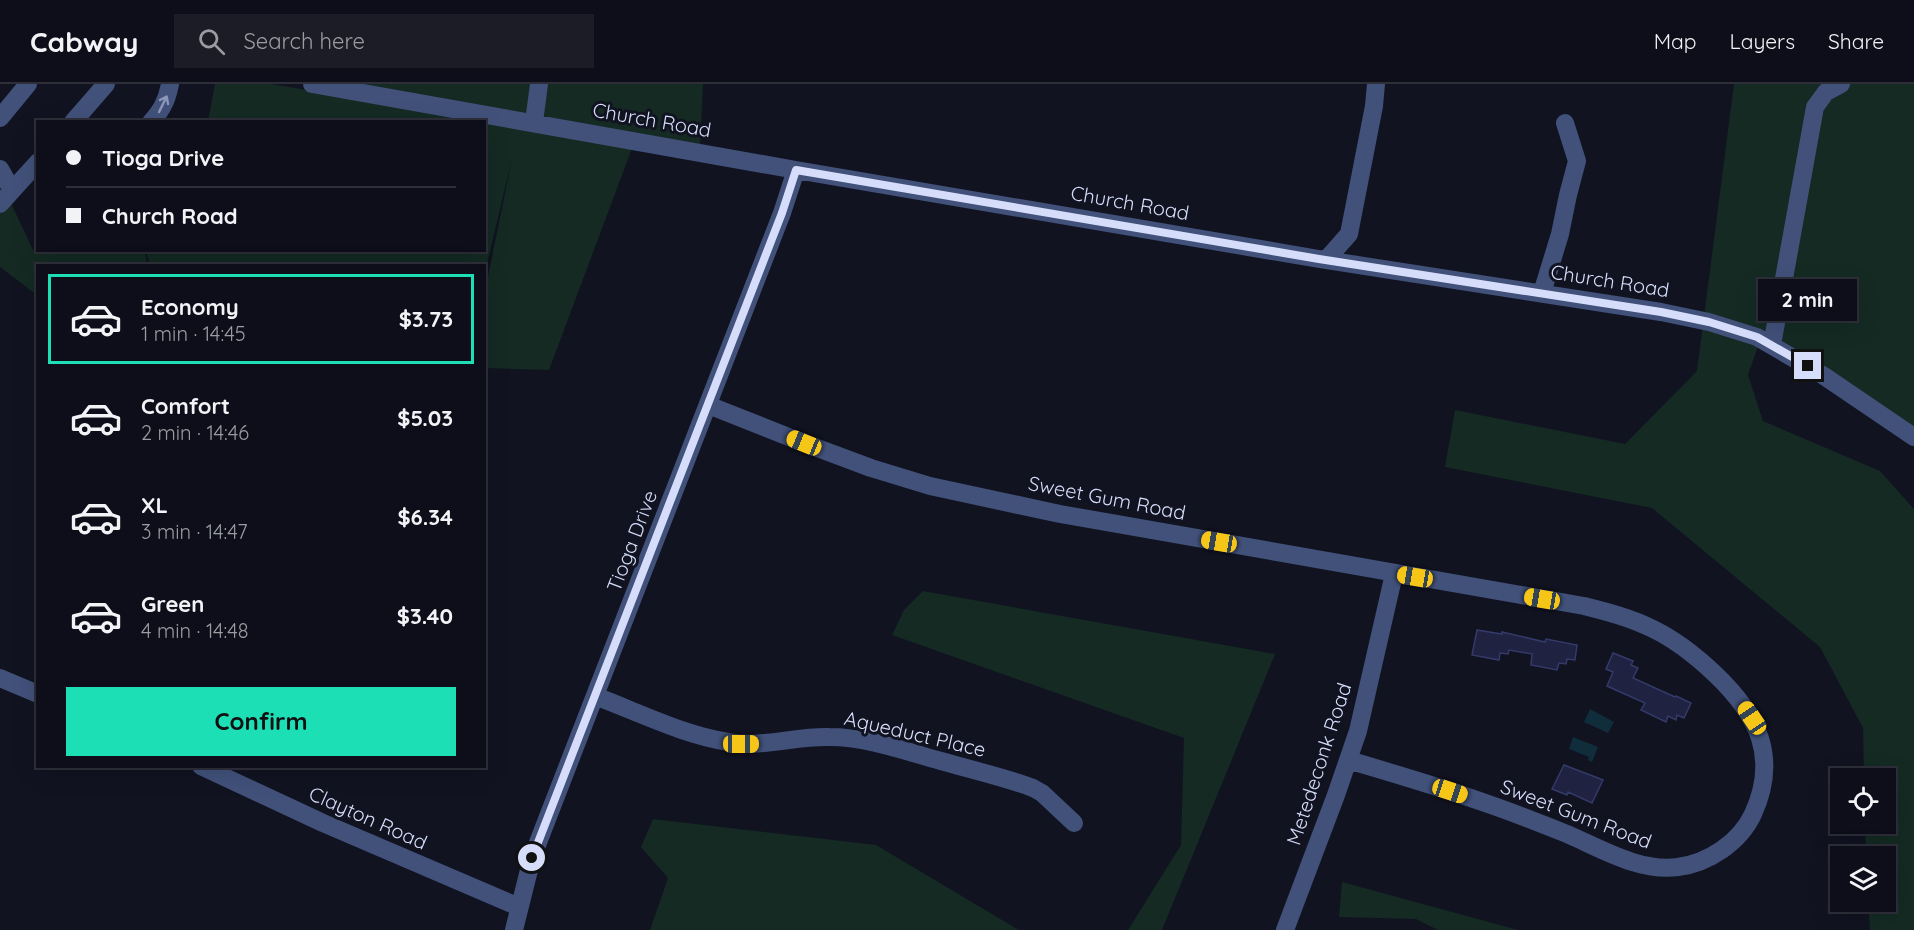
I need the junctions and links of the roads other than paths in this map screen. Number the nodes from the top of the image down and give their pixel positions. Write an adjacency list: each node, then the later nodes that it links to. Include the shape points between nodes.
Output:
1 (28, 84): 8 (street)
2 (106, 84): 9 (street)
3 (170, 84): 10 (street, one-way to 3, via 167,98)
4 (312, 84): 11 (street, Church Road)
5 (539, 84): 11 (street)
6 (1376, 84): 18 (street)
7 (1841, 84): 22 (street, via 1826,92 1815,107)
8 (0, 118)
9 (75, 120)
10 (153, 120)
11 (534, 122): 15 (street, Church Road)
12 (1565, 123): 21 (street, via 1577,161)
13 (36, 164): 16 (street)
14 (0, 169): 16 (street)
15 (796, 170): 19 (street, Church Road); 23 (street, Tioga Drive)
16 (12, 190): 17 (street)
17 (0, 204)
18 (1349, 234): 19 (street); 20 (street)
19 (1327, 259): 20 (street, Church Road)
20 (1357, 264): 21 (street, Church Road)
21 (1542, 293): 22 (street, Church Road, via 1709,322)
22 (1772, 345): 24 (street, Church Road)
23 (708, 405): 25 (street, Sweet Gum Road, via 871,468 930,486); 28 (street, Tioga Drive)
24 (1914, 437)
25 (1394, 574): 29 (street, Metedeconk Road); 29 (street, Sweet Gum Road, via 1606,611 1667,637 1722,680 1752,718 1764,749 1764,785 1751,819 1736,839 1719,852 1679,867 1650,867 1492,805)
26 (0, 678): 27 (street)
27 (36, 693)
28 (595, 696): 31 (street, Aqueduct Place, via 694,734 727,742 762,744 831,737 886,746 1033,788); 32 (street, Tioga Drive, via 532,858)
29 (1348, 760): 34 (street, Metedeconk Road)
30 (205, 768): 32 (street, Clayton Road)
31 (1074, 823)
32 (519, 907): 33 (street, Tioga Drive)
33 (514, 930)
34 (1285, 930)

